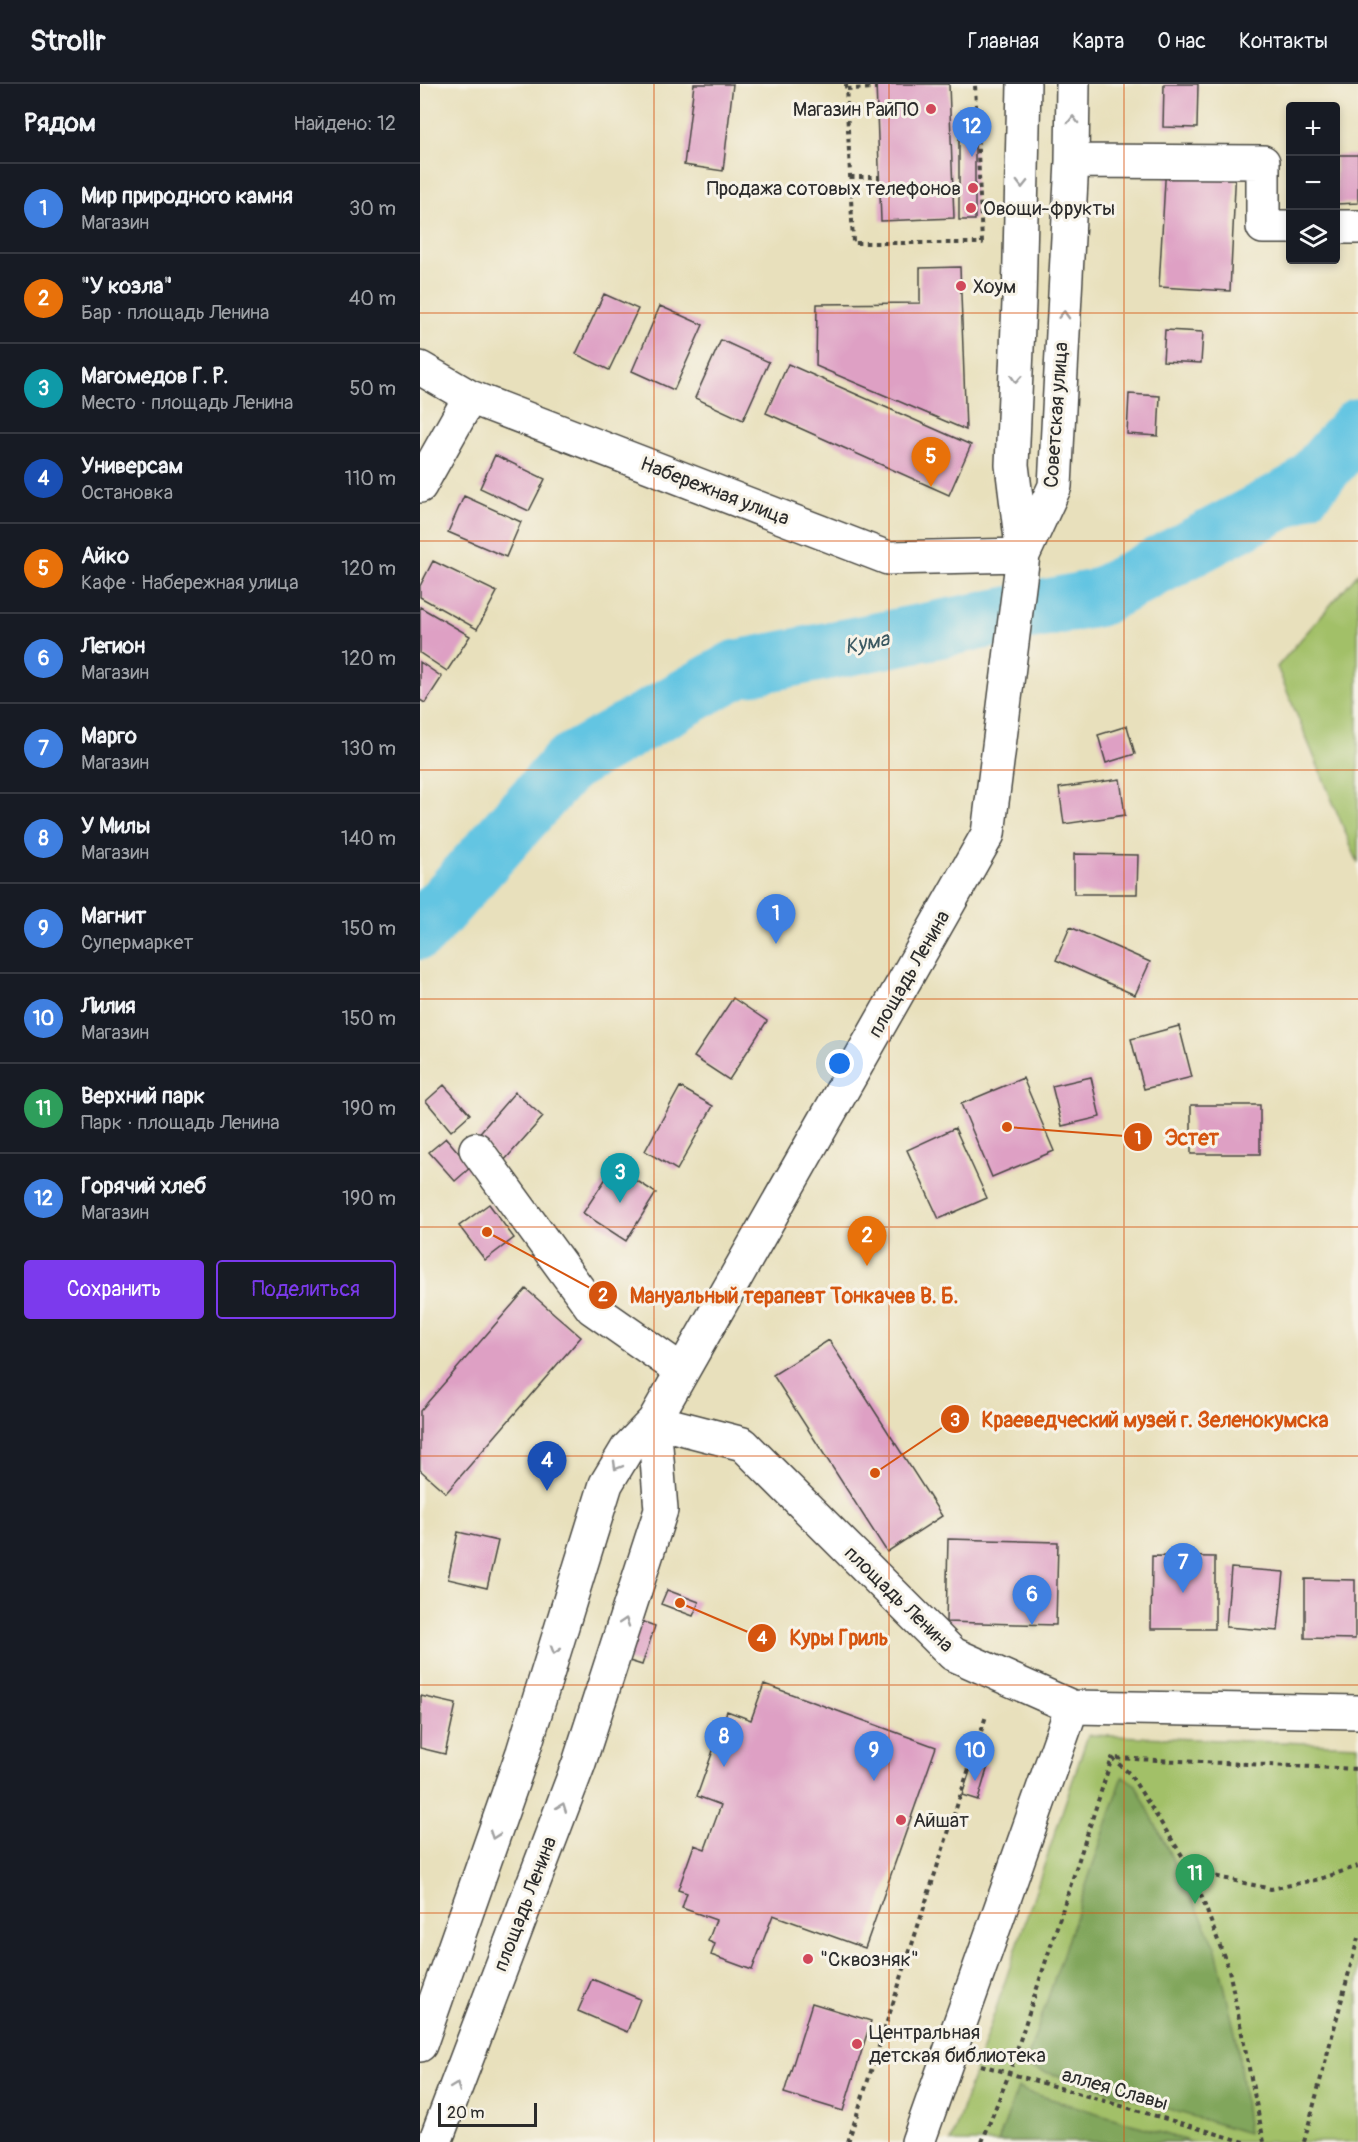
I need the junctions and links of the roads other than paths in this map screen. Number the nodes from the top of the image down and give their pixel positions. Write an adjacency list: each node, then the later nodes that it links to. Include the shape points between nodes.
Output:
1 (1024, 84): 10 (street, Советская улица, one-way to 10, via 1012,465)
2 (1074, 84): 3 (street, Советская улица, one-way to 2)
3 (1071, 161): 4 (street, via 1263,162 1263,227); 10 (street, Советская улица, one-way to 3, via 1055,486)
4 (1286, 227)
5 (1340, 227): 6 (street)
6 (1358, 227)
7 (420, 368): 8 (street, Набережная улица)
8 (470, 397): 9 (street); 10 (street, Набережная улица, via 888,558)
9 (420, 486)
10 (1023, 555): 12 (street, площадь Ленина, via 988,834)
11 (476, 1149): 12 (street, via 592,1308)
12 (682, 1371): 13 (street, площадь Ленина)
13 (654, 1421): 14 (street, площадь Ленина, via 743,1444 952,1654); 16 (street, площадь Ленина, one-way to 16, via 627,1449 606,1484 524,1752); 17 (street, площадь Ленина, one-way to 13, via 579,1763 661,1510)
14 (1072, 1707): 15 (street, площадь Ленина); 18 (street)
15 (1358, 1712)
16 (420, 2045)
17 (435, 2142)
18 (918, 2142)

